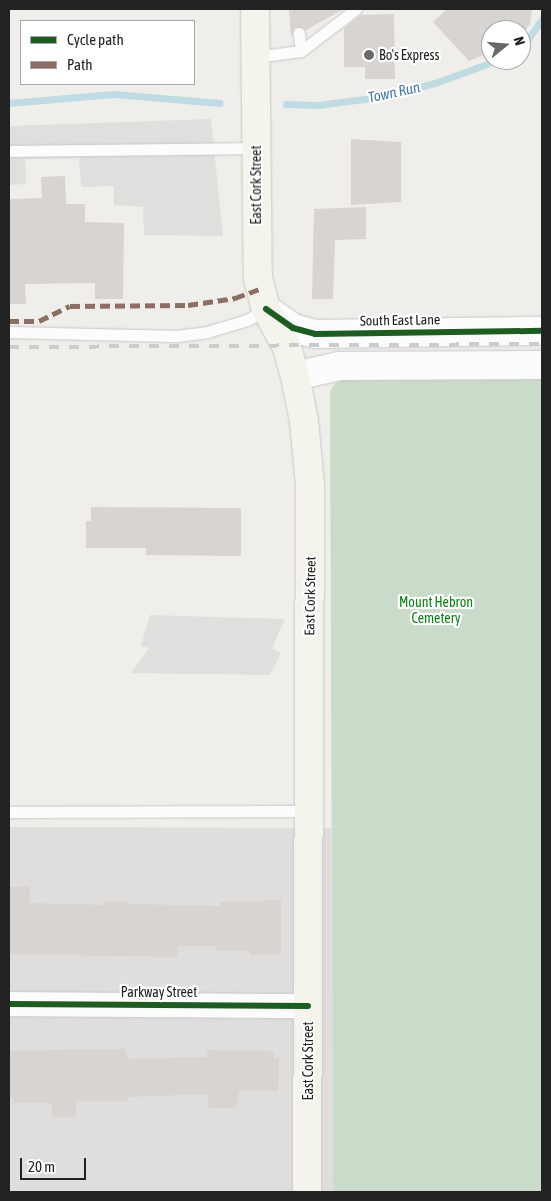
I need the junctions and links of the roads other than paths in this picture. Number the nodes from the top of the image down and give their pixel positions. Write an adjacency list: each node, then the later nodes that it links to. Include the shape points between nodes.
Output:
1 (255, 9): 7 (main road, East Cork Street)
2 (356, 9): 5 (lane, via 340,17)
3 (321, 21): 5 (lane)
4 (299, 33): 6 (lane)
5 (323, 35): 6 (lane)
6 (301, 51): 7 (lane)
7 (255, 57): 8 (main road, East Cork Street)
8 (256, 148): 9 (lane); 10 (main road, East Cork Street, via 256,256)
9 (9, 151)
10 (266, 309): 11 (street, South East Lane, via 293,328 315,334); 12 (lane, via 239,322 176,336); 14 (main road, East Cork Street, via 287,347)
11 (542, 331)
12 (9, 332)
13 (542, 365): 14 (street, via 339,366)
14 (295, 376): 16 (main road, East Cork Street, via 308,450 311,504)
15 (9, 812): 16 (lane, via 294,811)
16 (308, 816): 18 (main road, East Cork Street)
17 (9, 1004): 18 (street, Parkway Street)
18 (308, 1006): 19 (main road, East Cork Street)
19 (307, 1192)

